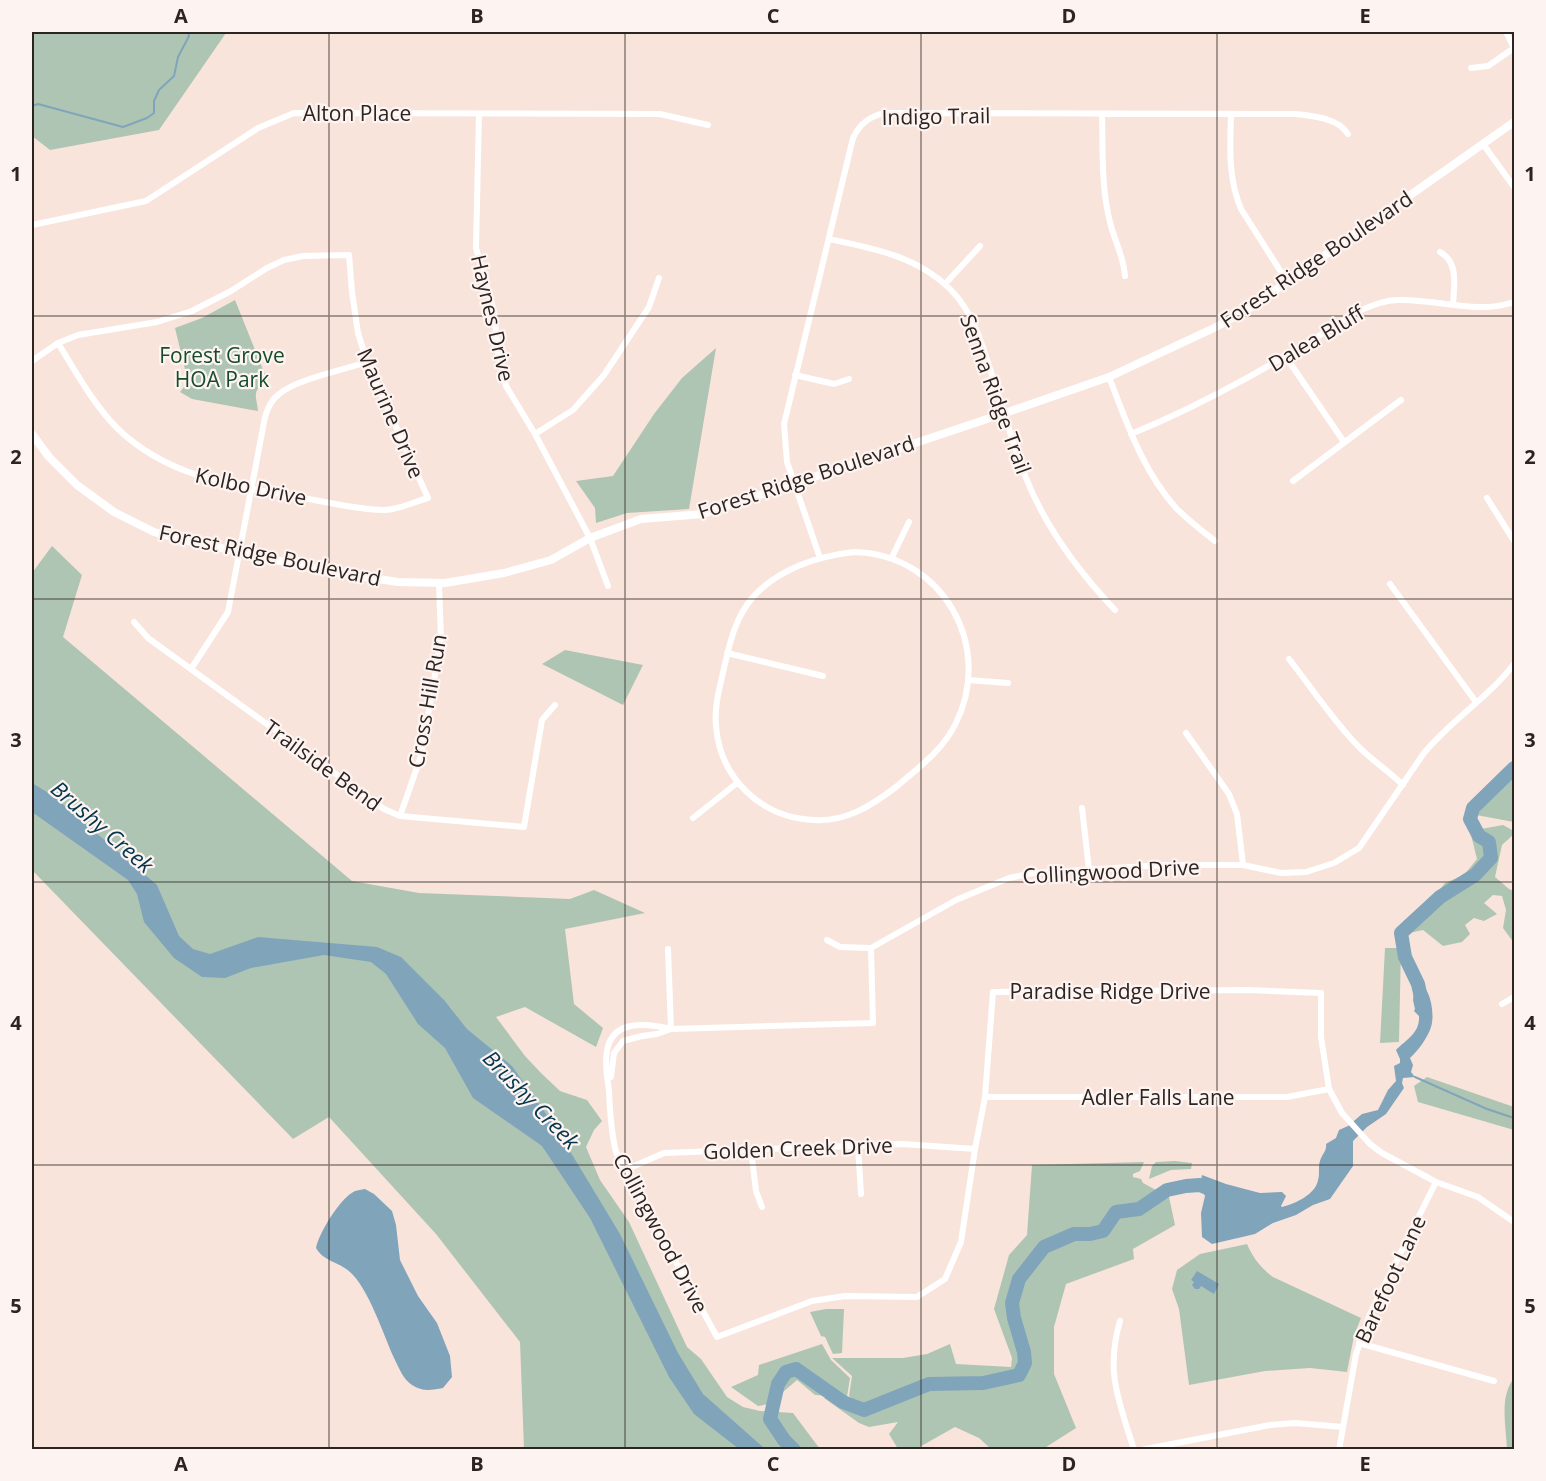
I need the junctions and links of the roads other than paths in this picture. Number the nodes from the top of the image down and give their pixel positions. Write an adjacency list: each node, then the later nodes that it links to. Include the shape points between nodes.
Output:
1 (1506, 32): 2 (street)
2 (1515, 48): 3 (street, via 1488,66)
3 (1471, 68)
4 (479, 114): 8 (street, Alton Place, via 660,114); 12 (street, Alton Place, via 294,113 258,128 146,201); 32 (street, Haynes Drive, via 476,248 495,310 498,355 506,386)
5 (1102, 115): 6 (street, Indigo Trail); 13 (street, Indigo Trail, via 873,116 855,134); 16 (street, via 1106,203)
6 (1231, 115): 9 (street, Indigo Trail, via 1307,115 1340,125); 18 (street, via 1230,174 1236,198)
7 (1515, 122): 10 (street, Forest Ridge Boulevard)
8 (708, 125)
9 (1348, 134)
10 (1483, 144): 11 (street); 18 (street, Forest Ridge Boulevard)
11 (1515, 187)
12 (32, 225)
13 (829, 239): 19 (street, Senna Ridge Trail, via 899,256); 26 (street, Indigo Trail)
14 (980, 246): 19 (street)
15 (1440, 252): 21 (street, via 1450,259 1453,268)
16 (1125, 276)
17 (659, 278): 32 (street, via 650,307 604,375 573,410)
18 (1288, 283): 27 (street, Forest Ridge Boulevard, via 1214,328)
19 (945, 284): 30 (street, Senna Ridge Trail, via 973,321)
20 (1515, 302): 21 (street, Dalea Bluff, via 1495,307)
21 (1453, 304): 23 (street, Dalea Bluff, via 1401,300 1378,303)
22 (58, 343): 24 (street); 25 (street, Maurine Drive, via 78,335 157,322 192,311 284,260 350,255 358,333); 37 (street, Kolbo Drive, via 93,398 117,428 142,449 194,475)
23 (1286, 357): 33 (street, Dalea Bluff, via 1173,417); 34 (street)
24 (32, 361)
25 (367, 362): 37 (street, via 279,393 265,417); 38 (street, Maurine Drive)
26 (795, 375): 28 (street, via 834,384); 36 (street, Indigo Trail, via 784,430)
27 (1109, 377): 30 (street, Forest Ridge Boulevard); 33 (street)
28 (849, 379)
29 (1401, 400): 34 (street)
30 (1005, 413): 36 (street, Forest Ridge Boulevard); 50 (street, Senna Ridge Trail, via 1026,476 1049,525 1097,591)
31 (32, 434): 44 (street, Forest Ridge Boulevard, via 77,485 114,512 154,532)
32 (535, 434): 41 (street, Haynes Drive)
33 (1131, 434): 42 (street, via 1165,495)
34 (1344, 442): 35 (street)
35 (1293, 481)
36 (794, 483): 41 (street, Forest Ridge Boulevard, via 703,514 641,519); 46 (street, Indigo Trail)
37 (251, 489): 38 (street, Kolbo Drive, via 385,510); 44 (street)
38 (428, 498)
39 (1487, 498): 43 (street)
40 (909, 522): 45 (street)
41 (590, 538): 47 (street, Forest Ridge Boulevard, via 551,560 504,573); 49 (street, Haynes Drive)
42 (1215, 541)
43 (1515, 541)
44 (240, 552): 47 (street, Forest Ridge Boulevard, via 331,572 398,582); 55 (street, via 228,612)
45 (891, 557): 46 (street, via 854,552); 57 (street, via 926,576 946,600 964,641)
46 (820, 558): 52 (street, via 785,572 754,596 739,617)
47 (439, 583): 65 (street, Cross Hill Run, via 439,651 421,756)
48 (1390, 584): 59 (street)
49 (608, 586)
50 (1115, 609)
51 (134, 622): 55 (street, Trailside Bend, via 148,638)
52 (727, 653): 56 (street); 62 (street, via 716,725 721,752)
53 (1289, 659): 63 (street, via 1356,744)
54 (1515, 664): 59 (street, Collingwood Drive)
55 (191, 669): 65 (street, Trailside Bend, via 384,809)
56 (823, 676)
57 (968, 680): 58 (street); 62 (street, via 960,713 942,746 876,802 859,811 828,820 796,818 761,804)
58 (1008, 683)
59 (1476, 702): 63 (street, Collingwood Drive, via 1434,740)
60 (555, 705): 65 (street, Trailside Bend, via 543,720 525,827)
61 (1186, 733): 67 (street, via 1229,794 1237,814)
62 (737, 783): 66 (street)
63 (1403, 785): 67 (street, Collingwood Drive, via 1359,848 1334,863 1306,872 1281,873)
64 (1082, 808): 68 (street)
65 (400, 816)
66 (693, 818)
67 (1243, 866): 68 (street, Collingwood Drive, via 1165,865)
68 (1089, 870): 70 (street, Collingwood Drive, via 1033,873 993,883)
69 (827, 940): 70 (street, via 840,947)
70 (871, 948): 74 (street, Collingwood Drive, via 873,1023)
71 (668, 949): 74 (street)
72 (1515, 997): 73 (street)
73 (1502, 1005)
74 (671, 1029): 76 (street, Collingwood Drive, via 623,1041 614,1053); 76 (street, Collingwood Drive, via 635,1024 615,1033 606,1051)
75 (1329, 1089): 77 (street, Adler Falls Lane, via 1287,1097); 77 (street, Paradise Ridge Drive, via 1321,1037 1321,993 993,992); 82 (street, Paradise Ridge Drive, via 1342,1113 1370,1144)
76 (609, 1091): 81 (street, Collingwood Drive, via 611,1132)
77 (985, 1097): 79 (street, Paradise Ridge Drive)
78 (858, 1146): 79 (street, Golden Creek Drive, via 903,1144); 80 (street, Golden Creek Drive); 83 (street)
79 (975, 1149): 87 (street, Paradise Ridge Drive, via 961,1242 945,1279 917,1297 845,1296 812,1301)
80 (751, 1150): 81 (street, Golden Creek Drive, via 664,1153); 84 (street)
81 (626, 1170): 87 (street, Collingwood Drive)
82 (1436, 1182): 85 (street, Paradise Ridge Drive, via 1478,1197); 88 (street, Barefoot Lane)
83 (861, 1194)
84 (762, 1207)
85 (1515, 1222)
86 (1120, 1321): 91 (street, via 1112,1362)
87 (717, 1337)
88 (1359, 1343): 89 (street); 90 (street, Barefoot Lane)
89 (1494, 1382)
90 (1343, 1427): 92 (street, via 1270,1425); 93 (street, Barefoot Lane)
91 (1134, 1449)
92 (1141, 1449)
93 (1339, 1449)

